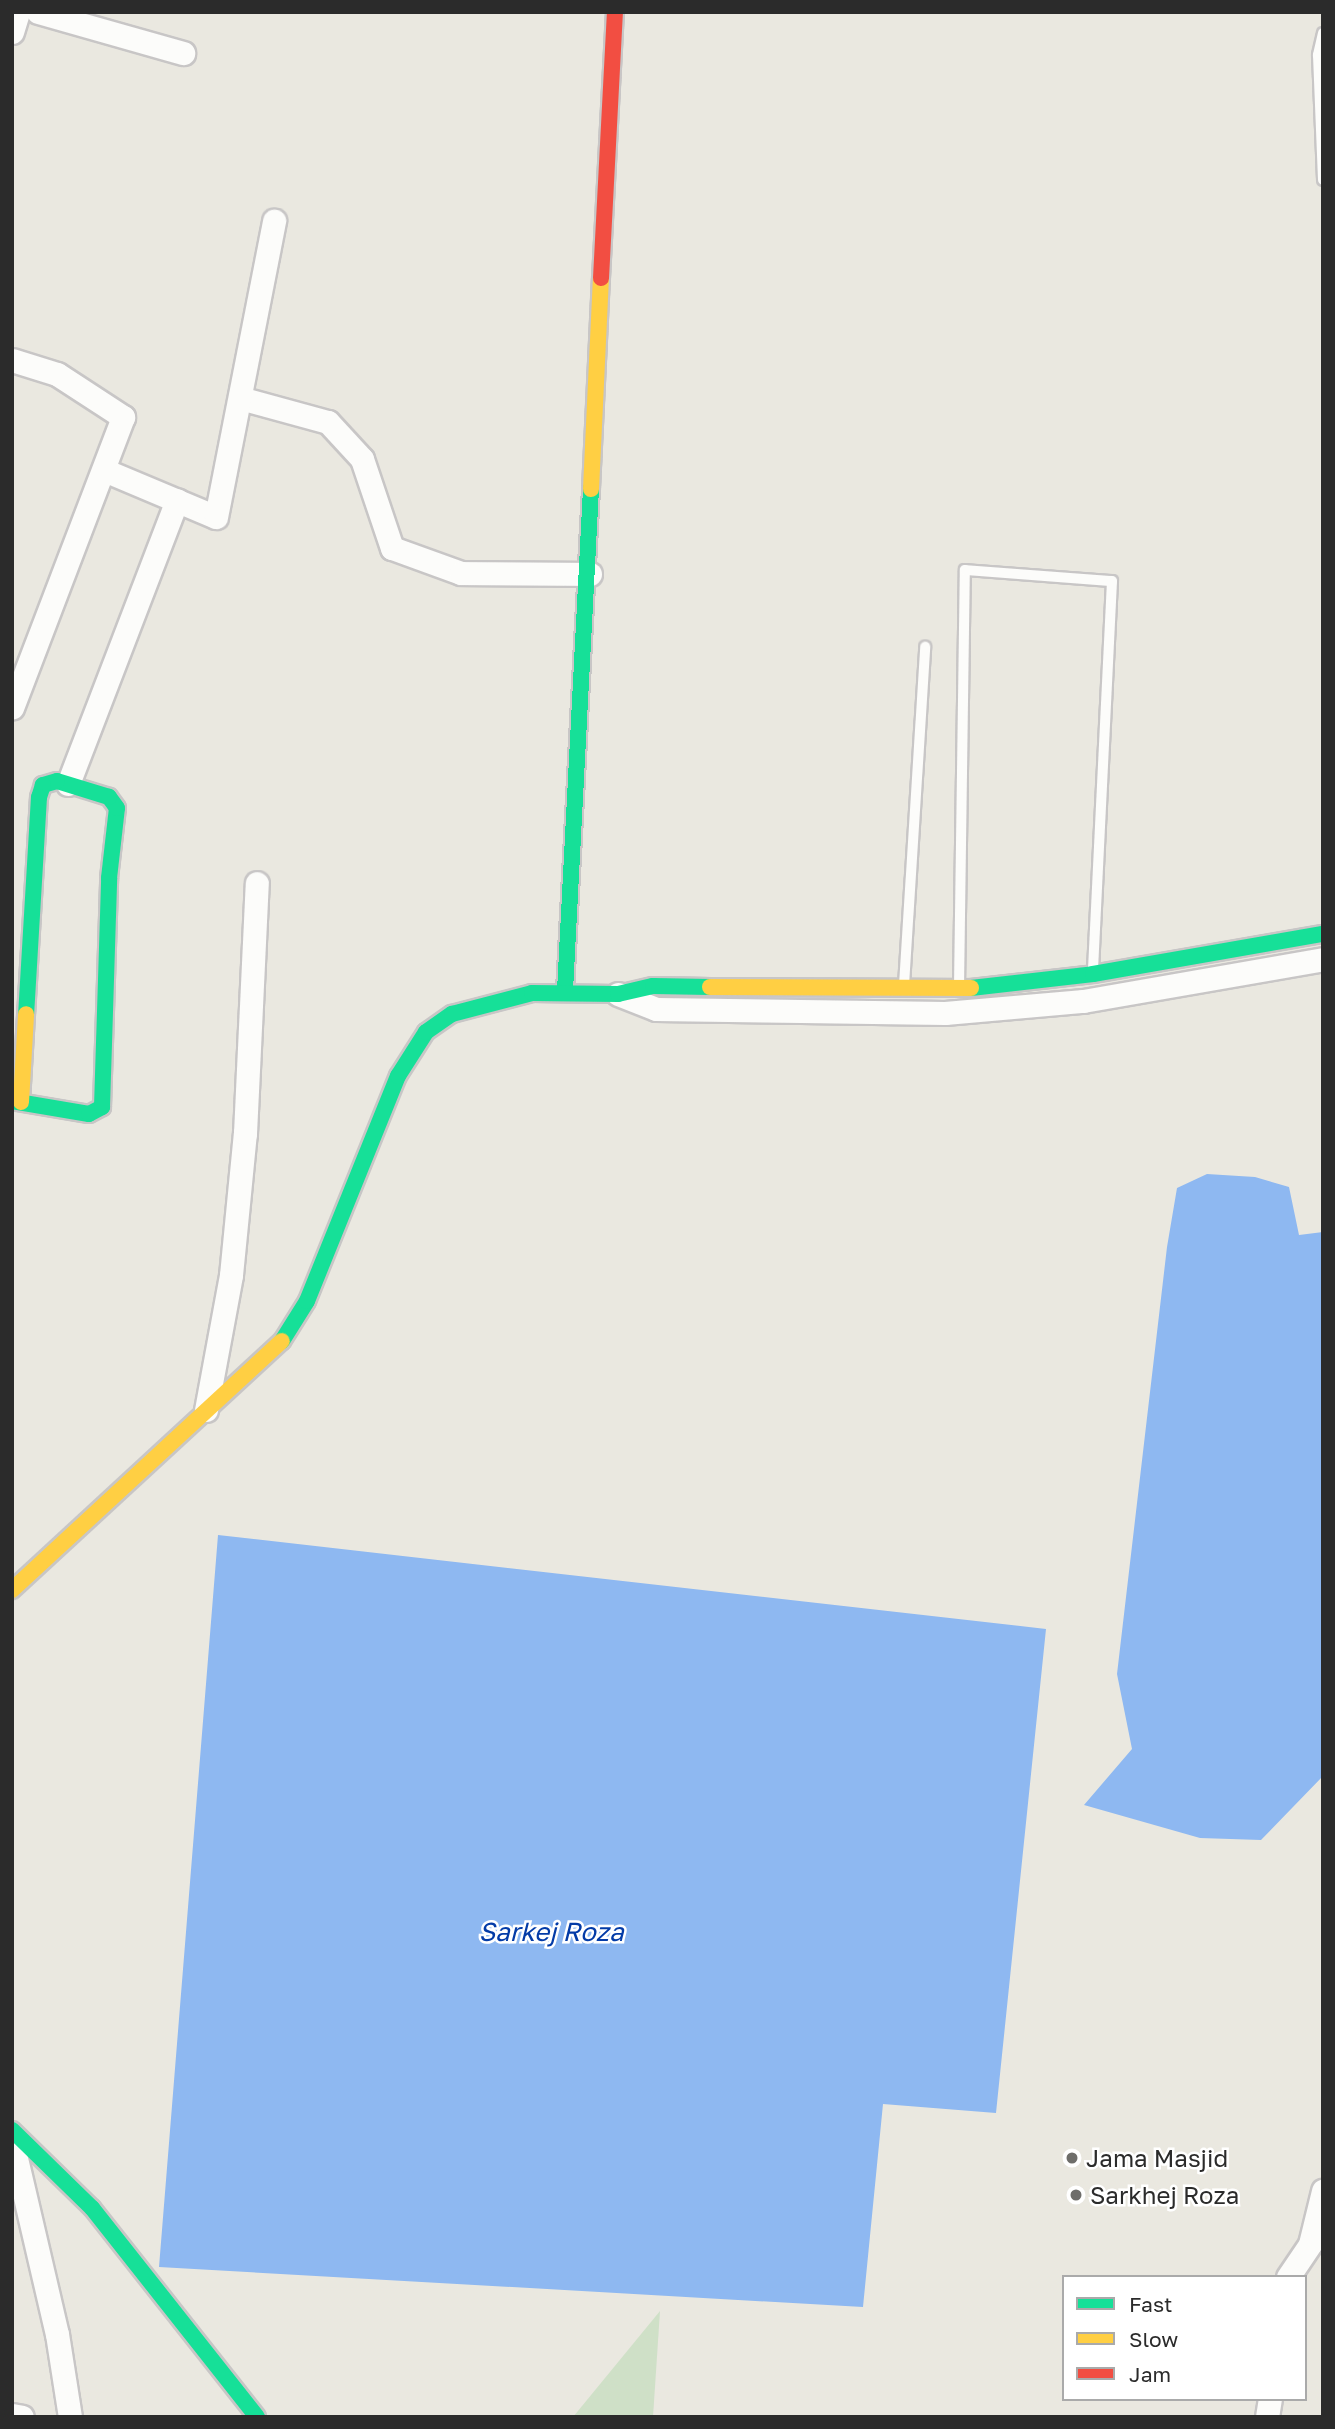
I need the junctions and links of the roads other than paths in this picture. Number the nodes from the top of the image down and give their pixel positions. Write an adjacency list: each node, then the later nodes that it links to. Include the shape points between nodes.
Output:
1 (18, 12): 4 (street)
2 (38, 12): 6 (street)
3 (615, 12): 14 (street)
4 (12, 32)
5 (1323, 33): 7 (lane)
6 (183, 53)
7 (1320, 56): 8 (lane)
8 (1323, 180)
9 (274, 221): 11 (street)
10 (12, 360): 12 (street, via 57,374 123,417)
11 (240, 398): 13 (street, via 216,517); 14 (street, via 328,422 362,458 392,548 461,573)
12 (104, 470): 13 (street); 16 (street)
13 (177, 500): 17 (street)
14 (590, 574): 25 (street)
15 (925, 647): 26 (lane)
16 (12, 707)
17 (68, 785): 30 (street, via 57,781 43,785 39,797); 30 (street, via 109,797 117,808 109,878 102,1107 89,1114)
18 (257, 883): 31 (street, via 246,1133 231,1275)
19 (1323, 934): 20 (street)
20 (1206, 956): 22 (street); 23 (street)
21 (1323, 959): 23 (street)
22 (1093, 974): 28 (street); 28 (lane, via 1112,581 965,570)
23 (1208, 981): 28 (street, via 1083,1001)
24 (771, 988): 26 (street); 27 (street, via 653,986); 29 (street)
25 (565, 991): 27 (street); 31 (street, via 490,1002 452,1014 426,1032 381,1112 302,1311 279,1345)
26 (904, 991): 28 (street)
27 (618, 994): 29 (street, via 656,1009)
28 (959, 1000): 29 (street)
29 (771, 1011)
30 (17, 1102)
31 (206, 1410): 32 (street)
32 (12, 1590)
33 (12, 2130): 40 (street, via 92,2208)
34 (12, 2141): 39 (street, via 57,2334)
35 (1323, 2191): 36 (street, via 1310,2244)
36 (1289, 2275)
37 (12, 2415): 38 (street)
38 (22, 2417)
39 (70, 2417)
40 (257, 2417)

